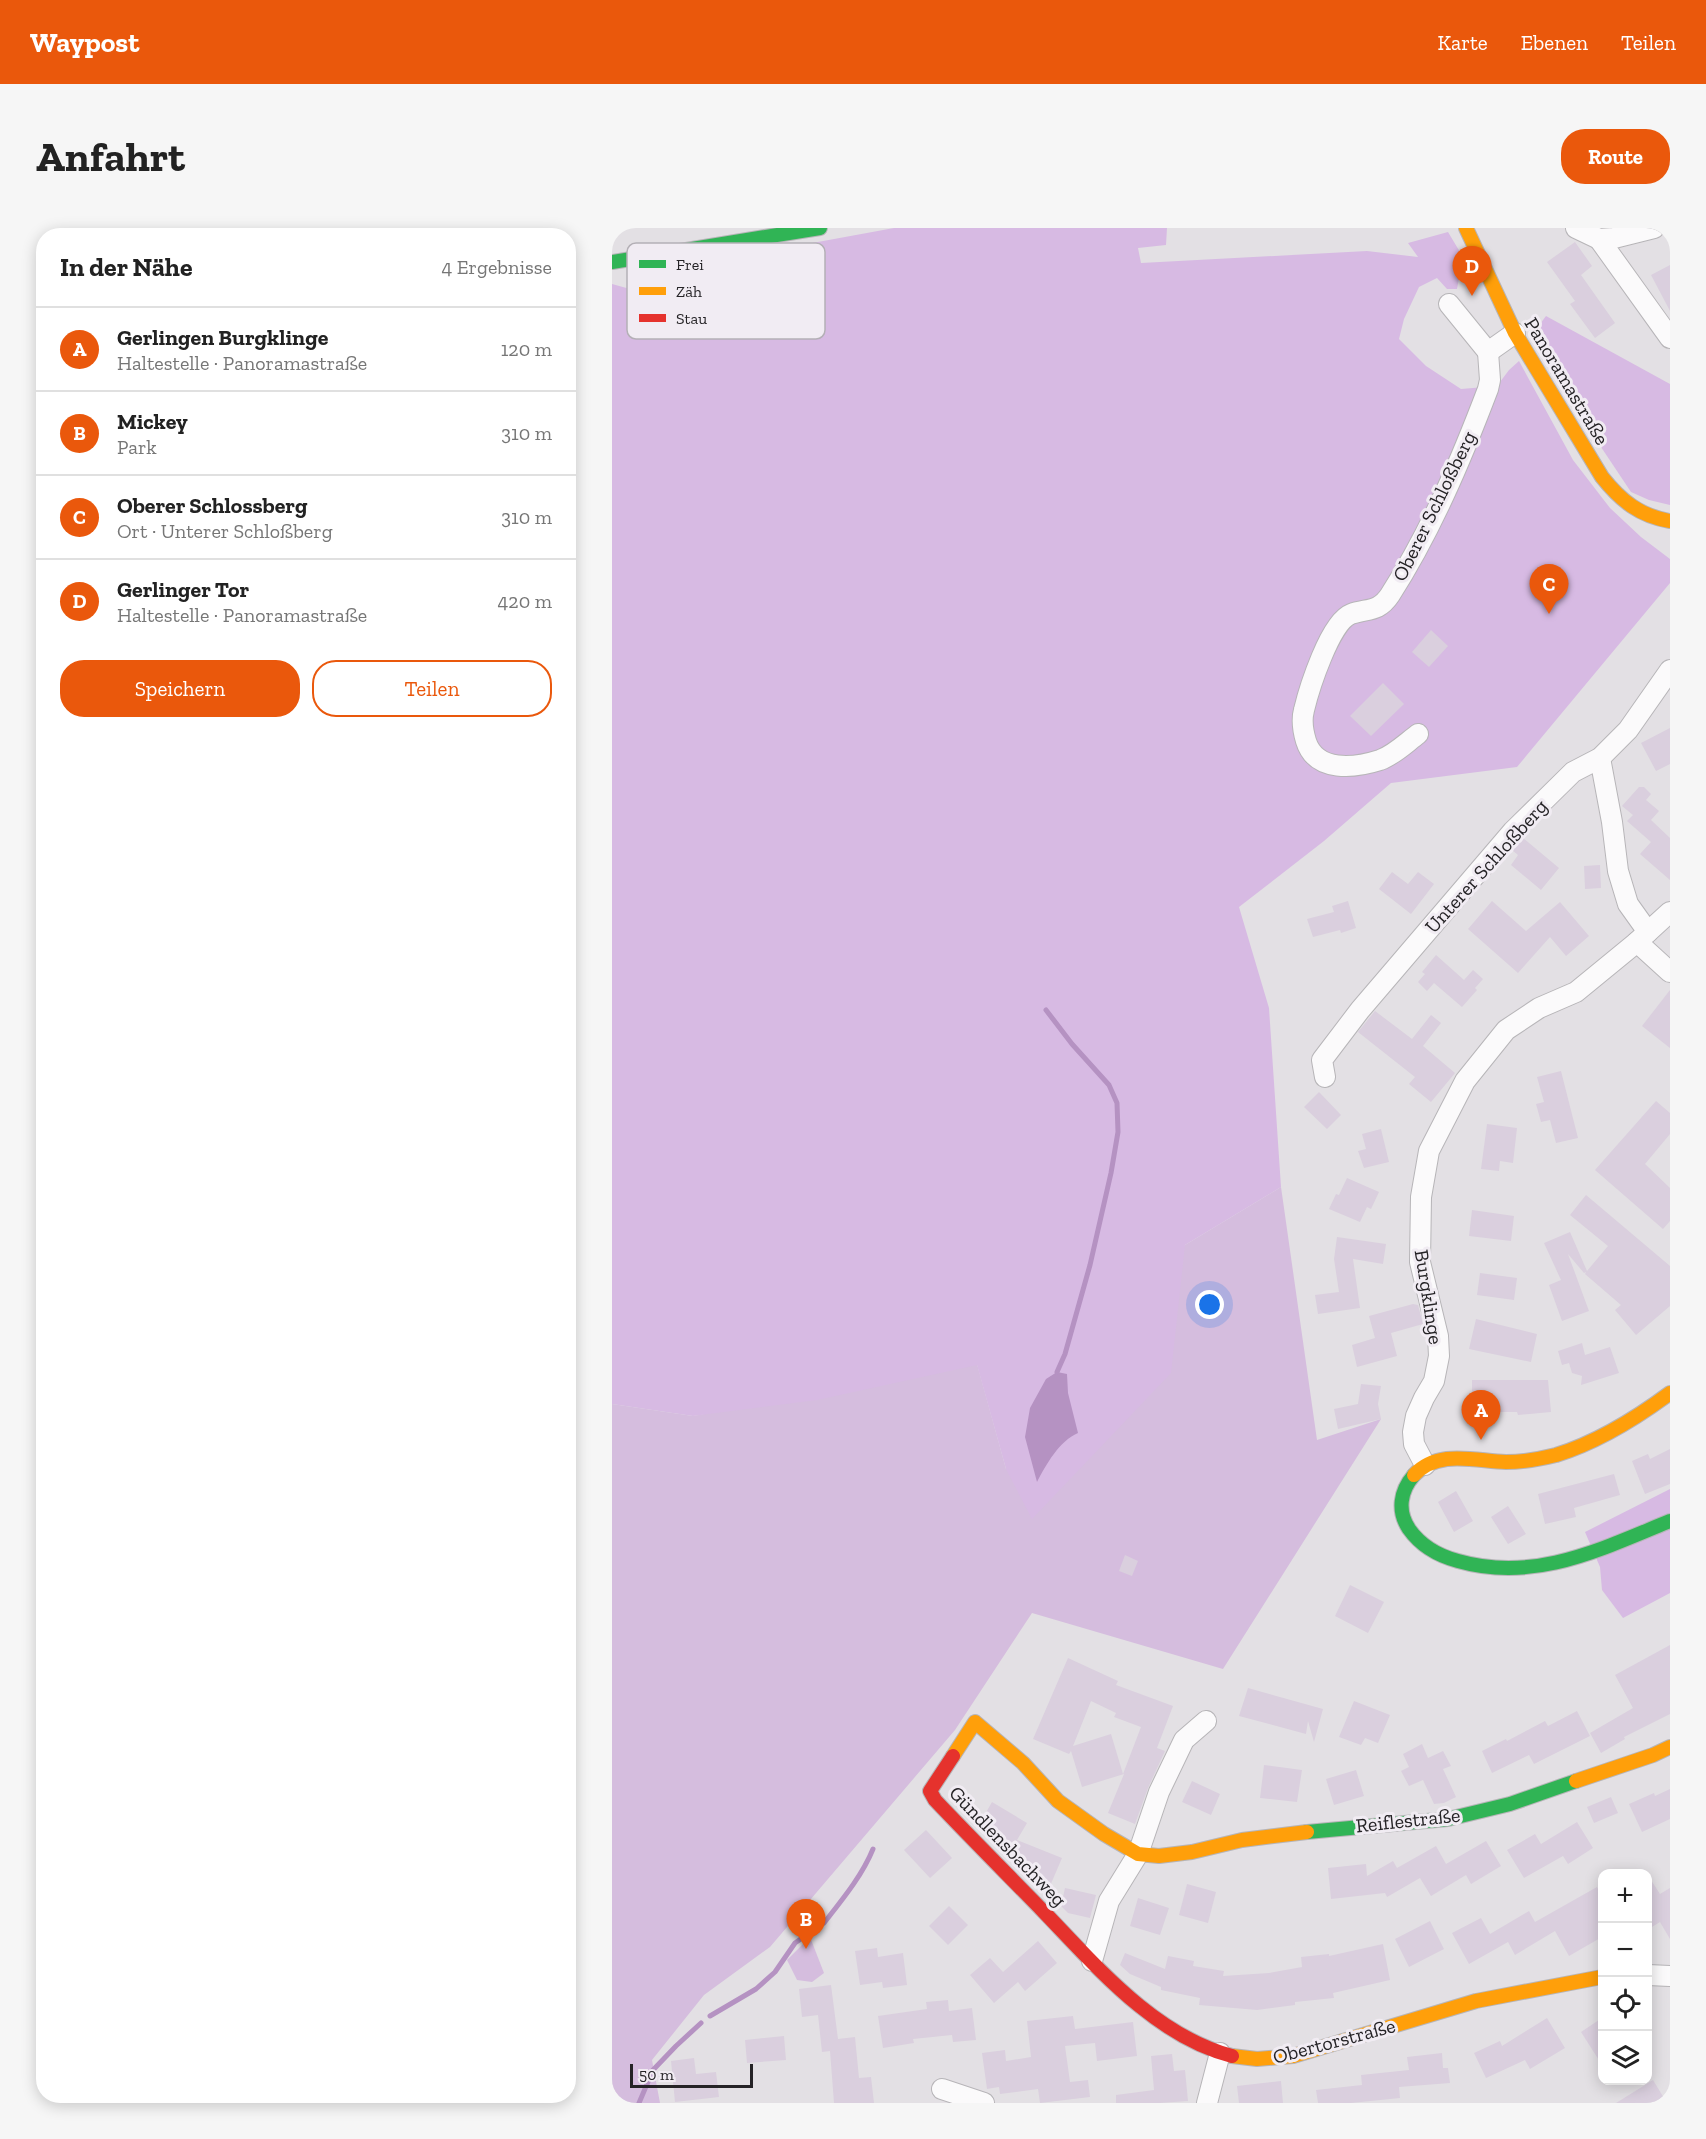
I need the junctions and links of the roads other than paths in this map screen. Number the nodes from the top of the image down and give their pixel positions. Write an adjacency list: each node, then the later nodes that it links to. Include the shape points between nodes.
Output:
1 (820, 228): 6 (street)
2 (1466, 228): 10 (street, Panoramastraße)
3 (1576, 228): 5 (street)
4 (1654, 228): 5 (street)
5 (1599, 239): 11 (street)
6 (728, 243)
7 (627, 260): 8 (street)
8 (612, 262)
9 (1449, 304): 12 (street)
10 (1515, 333): 12 (street); 13 (street, Panoramastraße, via 1612,490 1645,516)
11 (1670, 338)
12 (1488, 352): 15 (street, Oberer Schloßberg, via 1488,389 1434,516 1388,597 1373,610 1350,614 1332,631 1303,714 1302,729 1308,749 1323,763 1340,766 1382,759)
13 (1670, 520)
14 (1670, 670): 16 (street, Unterer Schloßberg, via 1628,730)
15 (1418, 734)
16 (1600, 758): 18 (street, via 1618,871); 20 (street, Unterer Schloßberg, via 1573,772 1471,879 1322,1060)
17 (1670, 912): 18 (street, Burgklinge)
18 (1643, 937): 19 (street); 22 (street, Burgklinge, via 1576,992 1539,1008 1506,1030 1465,1081 1429,1151 1421,1197 1420,1262 1439,1356 1434,1381 1416,1416 1413,1431 1414,1444)
19 (1670, 972)
20 (1325, 1077)
21 (1670, 1394): 22 (street, via 1599,1438 1556,1455 1515,1462 1449,1458)
22 (1425, 1465): 23 (street, via 1404,1490 1403,1520 1426,1547 1470,1565 1498,1570 1553,1565)
23 (1670, 1521)
24 (1206, 1721): 27 (street, via 1184,1740 1159,1792)
25 (975, 1722): 27 (street, Reiflestraße, via 1023,1763 1058,1801); 28 (street, Gündlensbachweg, via 930,1791)
26 (1670, 1747): 27 (street, Reiflestraße, via 1510,1804 1448,1819 1319,1830 1159,1856)
27 (1138, 1854): 28 (street, via 1109,1901)
28 (1092, 1961): 32 (street, Obertorstraße, via 1166,2025)
29 (1652, 1975): 30 (street)
30 (1670, 1976)
31 (1598, 1978): 32 (street, Obertorstraße, via 1476,2001 1293,2056 1265,2060)
32 (1220, 2053): 35 (street)
33 (942, 2089): 34 (street)
34 (984, 2103)
35 (1207, 2103)

